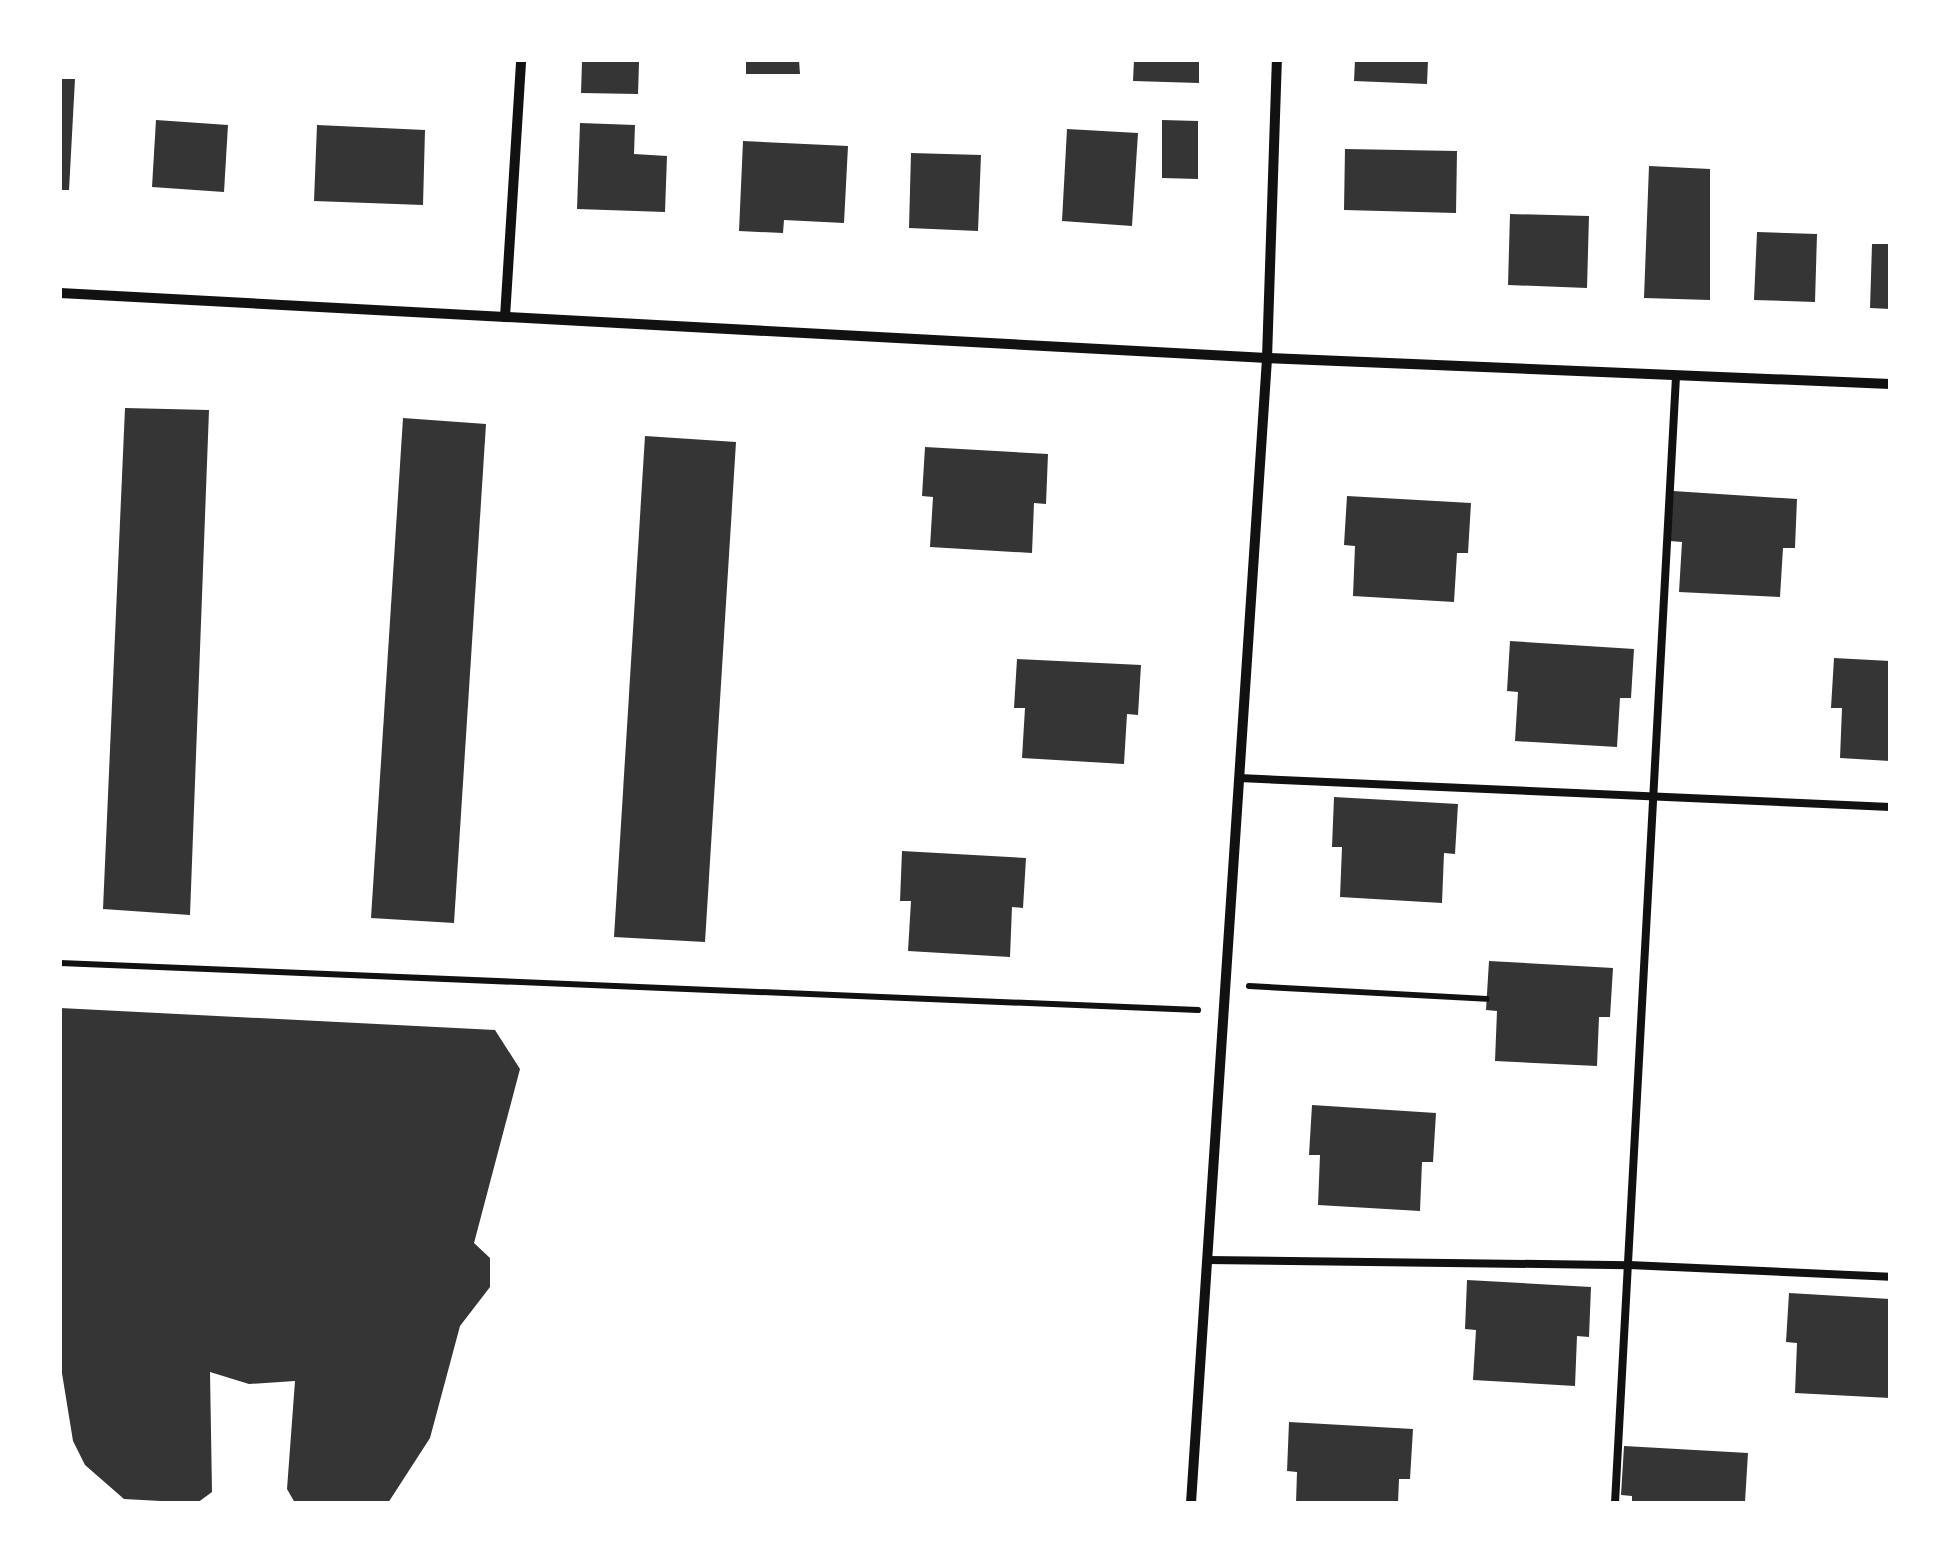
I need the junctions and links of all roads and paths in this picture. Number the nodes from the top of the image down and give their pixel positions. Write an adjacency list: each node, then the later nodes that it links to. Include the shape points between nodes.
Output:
1 (521, 60): 4 (street)
2 (1278, 60): 5 (street)
3 (60, 292): 4 (street)
4 (505, 317): 5 (street)
5 (1267, 358): 6 (street); 8 (street)
6 (1676, 376): 7 (street); 9 (lane)
7 (1890, 384)
8 (1239, 778): 9 (lane); 12 (street)
9 (1654, 797): 10 (lane); 16 (lane)
10 (1890, 807)
11 (60, 963): 14 (path)
12 (1226, 984): 13 (path); 14 (street)
13 (1487, 999)
14 (1224, 1011): 15 (street)
15 (1207, 1260): 16 (lane); 18 (street)
16 (1629, 1264): 17 (lane); 19 (lane)
17 (1890, 1277)
18 (1191, 1503)
19 (1615, 1503)

